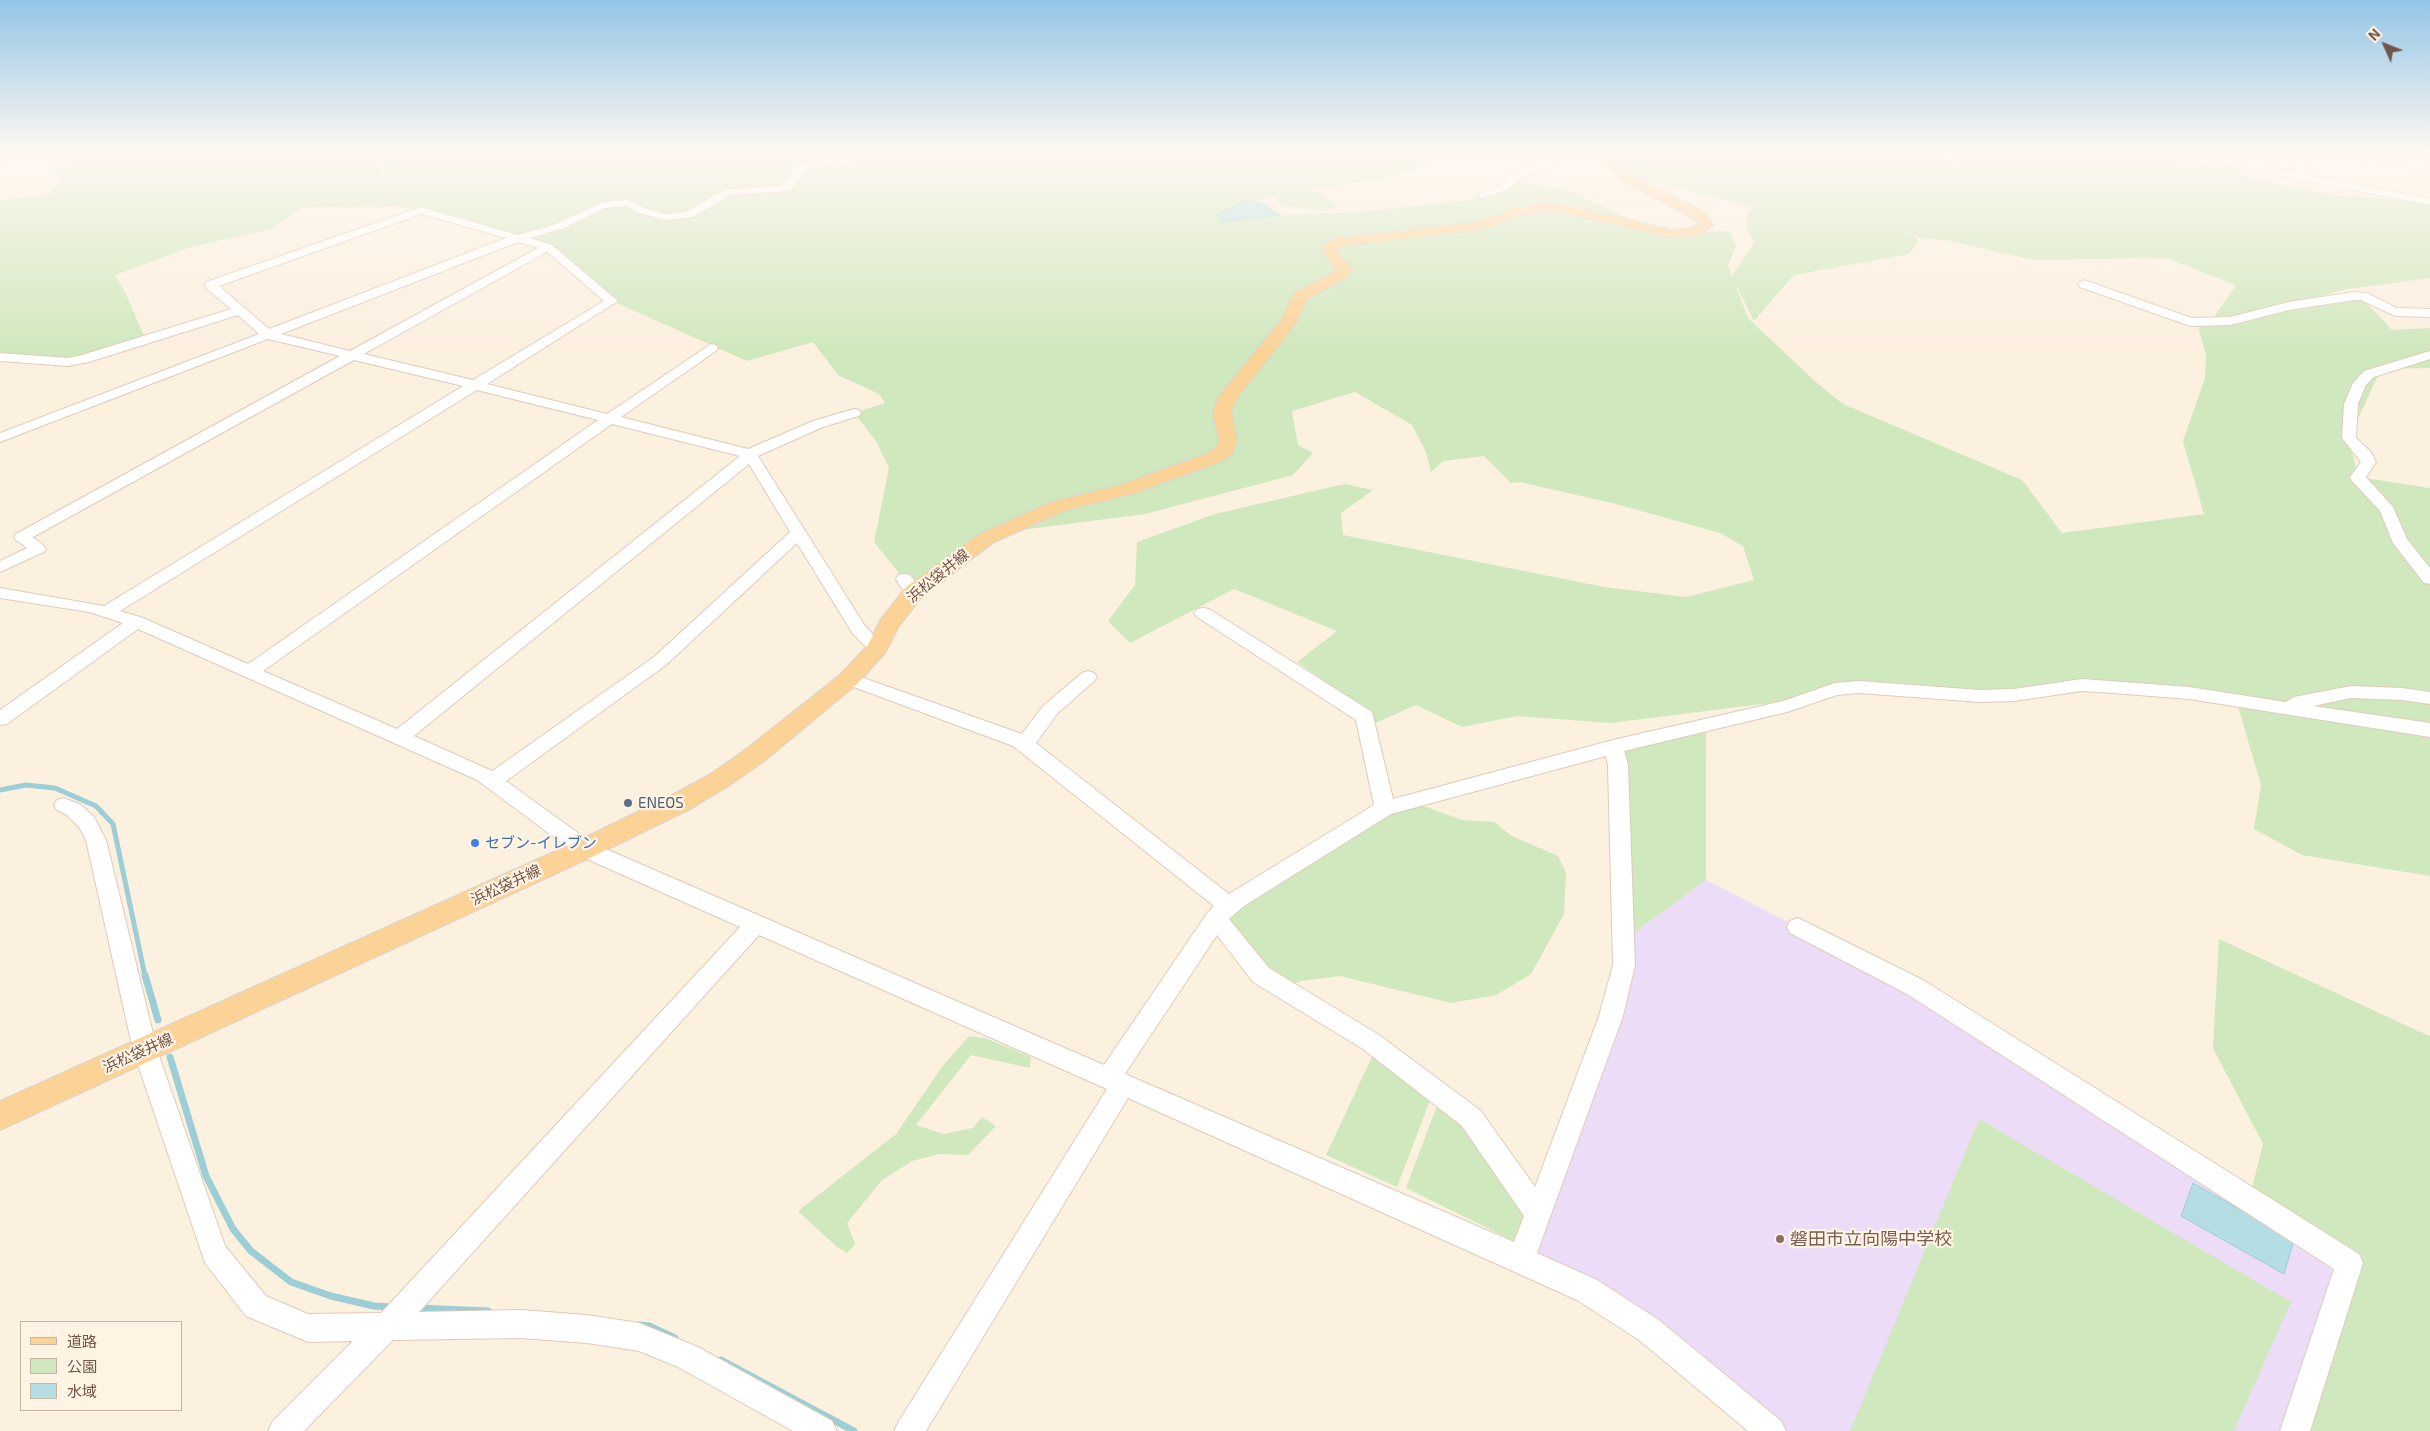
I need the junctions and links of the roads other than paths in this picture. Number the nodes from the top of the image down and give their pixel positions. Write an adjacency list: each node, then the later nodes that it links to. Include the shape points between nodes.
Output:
1 (396, 219): 10 (street, via 210,285)
2 (451, 219): 7 (street)
3 (576, 219): 7 (street)
4 (1499, 219): 29 (main road, 浜松袋井線, via 1479,226 1338,242 1330,246 1329,250 1344,270 1341,275 1300,296 1290,320 1227,398 1222,412 1228,442 1224,451 1168,475 1059,506 986,538 909,586)
5 (1607, 219): 6 (main road, 浜松袋井線, via 1673,234 1694,232 1706,226)
6 (1702, 219)
7 (518, 238): 8 (street); 12 (street)
8 (548, 247): 14 (street); 17 (street, via 612,301)
9 (2084, 284): 11 (street, via 2190,322 2230,320 2289,306 2354,296 2363,296 2395,312)
10 (239, 311): 12 (street); 16 (street, via 84,359 68,362)
11 (2430, 313)
12 (268, 335): 14 (street); 20 (street)
13 (711, 348): 19 (street)
14 (352, 355): 17 (street); 23 (street, via 22,537 38,549)
15 (2430, 355): 24 (street, via 2369,374 2360,383 2351,404 2349,438 2369,462 2358,477 2360,481 2387,510 2399,540)
16 (0, 357)
17 (475, 385): 19 (street); 26 (street)
18 (854, 413): 21 (street, via 818,424)
19 (609, 419): 21 (street); 30 (street)
20 (0, 438)
21 (750, 454): 22 (street); 37 (street)
22 (799, 533): 29 (street, via 859,630); 40 (street, via 660,661)
23 (0, 567)
24 (2430, 579)
25 (0, 592): 26 (street)
26 (108, 611): 28 (street)
27 (1203, 613): 42 (street, via 1364,717)
28 (137, 622): 30 (street); 35 (street)
29 (877, 648): 32 (main road, 浜松袋井線)
30 (249, 672): 37 (street)
31 (1088, 677): 38 (street, via 1050,710)
32 (849, 679): 38 (street); 43 (main road, 浜松袋井線, via 718,781)
33 (2430, 698): 34 (street, via 2351,692)
34 (2281, 705): 36 (street); 39 (street, via 2189,693 2082,685 2014,695 1980,696 1859,687 1835,689 1787,706)
35 (0, 719)
36 (2430, 730)
37 (399, 738): 40 (street)
38 (1024, 745): 44 (street)
39 (1613, 747): 42 (street); 50 (street, via 1618,765 1624,965 1611,1016)
40 (492, 781): 43 (street)
41 (64, 805): 47 (street, via 87,822 96,840)
42 (1385, 808): 44 (street)
43 (585, 849): 45 (street); 47 (main road, 浜松袋井線)
44 (1222, 912): 48 (street); 50 (street, via 1260,975 1371,1042 1471,1118)
45 (756, 924): 48 (street); 52 (street)
46 (1798, 927): 57 (street, via 1915,987 2348,1263)
47 (145, 1050): 49 (main road, 浜松袋井線); 52 (street, via 214,1254 256,1306 308,1328)
48 (1116, 1082): 51 (street); 55 (street)
49 (0, 1116)
50 (1538, 1214): 51 (street)
51 (1521, 1259): 56 (street, via 1587,1290 1650,1330)
52 (386, 1328): 53 (street); 54 (street, via 521,1324 639,1336 688,1358)
53 (283, 1431)
54 (822, 1431)
55 (909, 1431)
56 (1771, 1431)
57 (2294, 1431)

